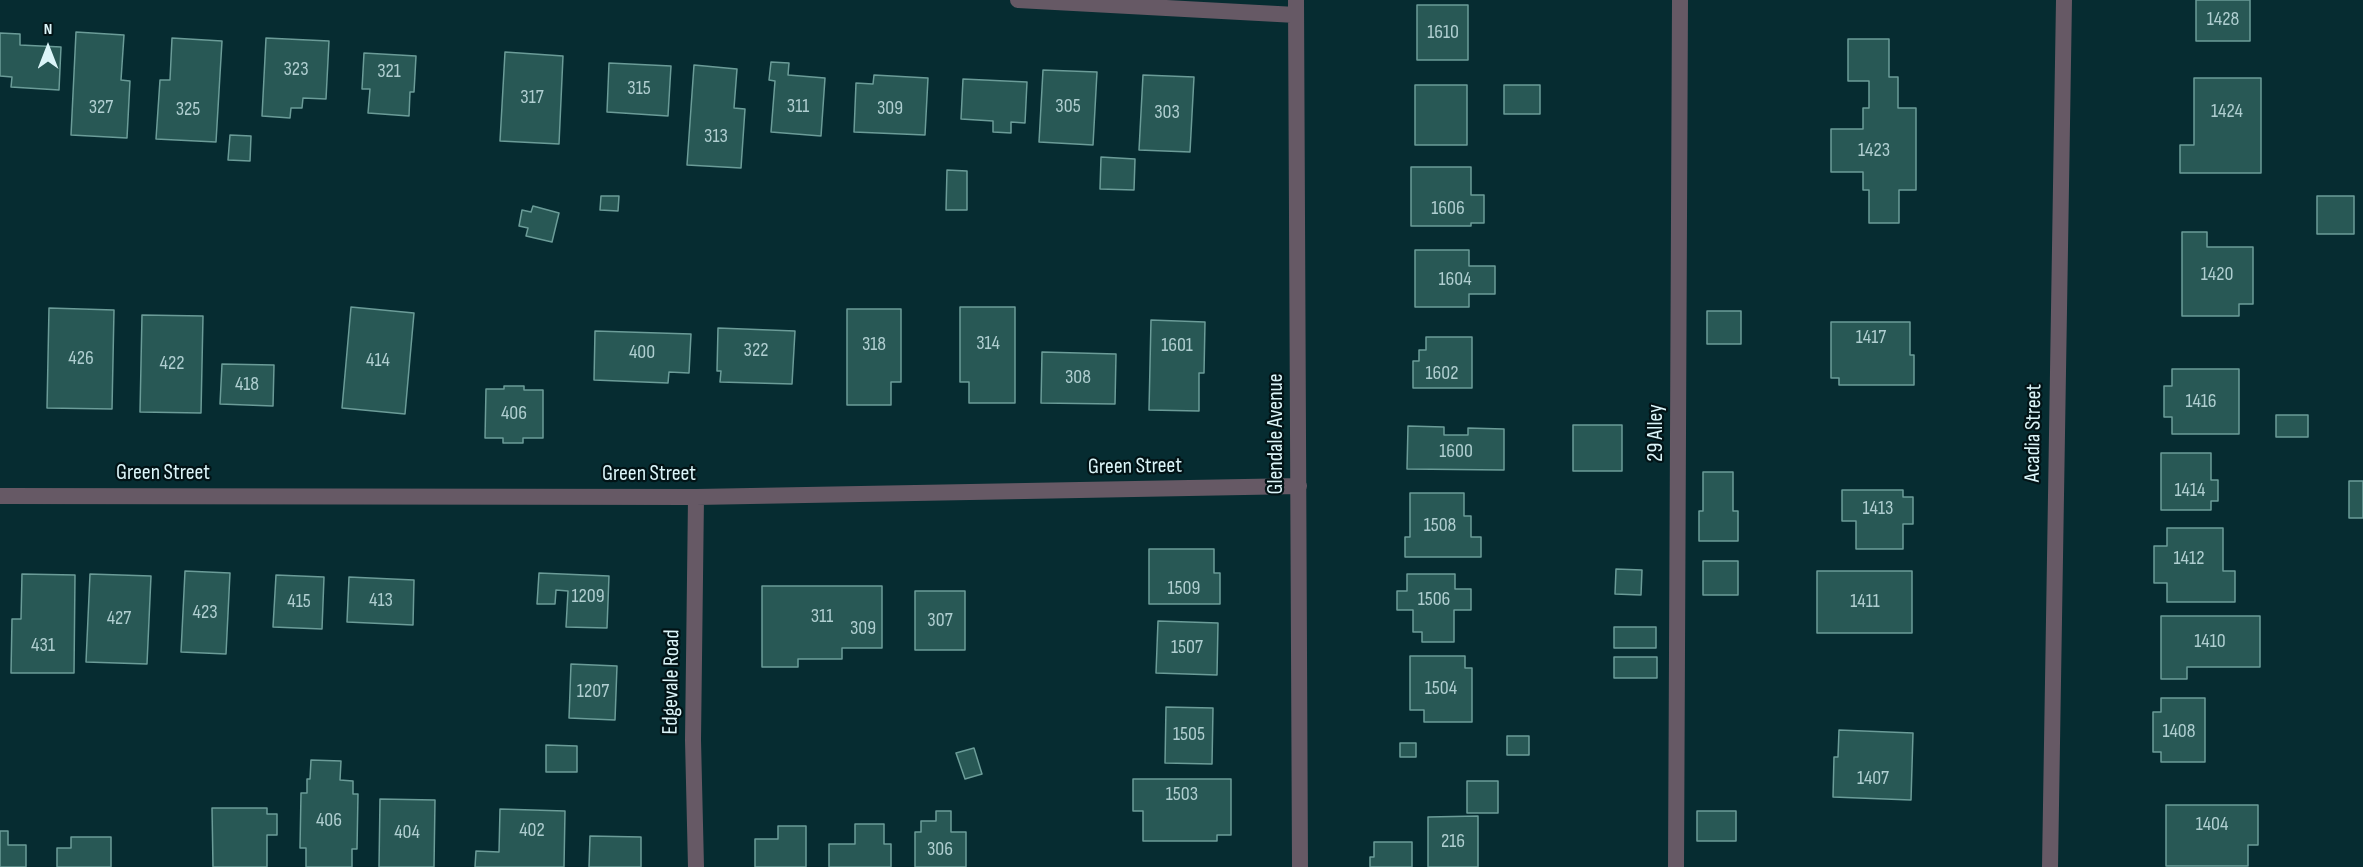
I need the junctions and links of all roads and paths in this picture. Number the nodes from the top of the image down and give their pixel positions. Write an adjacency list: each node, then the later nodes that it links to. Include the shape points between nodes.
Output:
1 (1018, 0): 4 (street)
2 (1680, 0): 10 (street, 29 Alley)
3 (2064, 0): 11 (street, Acadia Street)
4 (1296, 8): 5 (street, Glendale Avenue)
5 (1299, 486): 7 (street, Green Street); 9 (street, Glendale Avenue)
6 (0, 496): 7 (street, Green Street)
7 (696, 497): 8 (street, Edgevale Road)
8 (696, 867)
9 (1300, 867)
10 (1676, 867)
11 (2050, 867)

